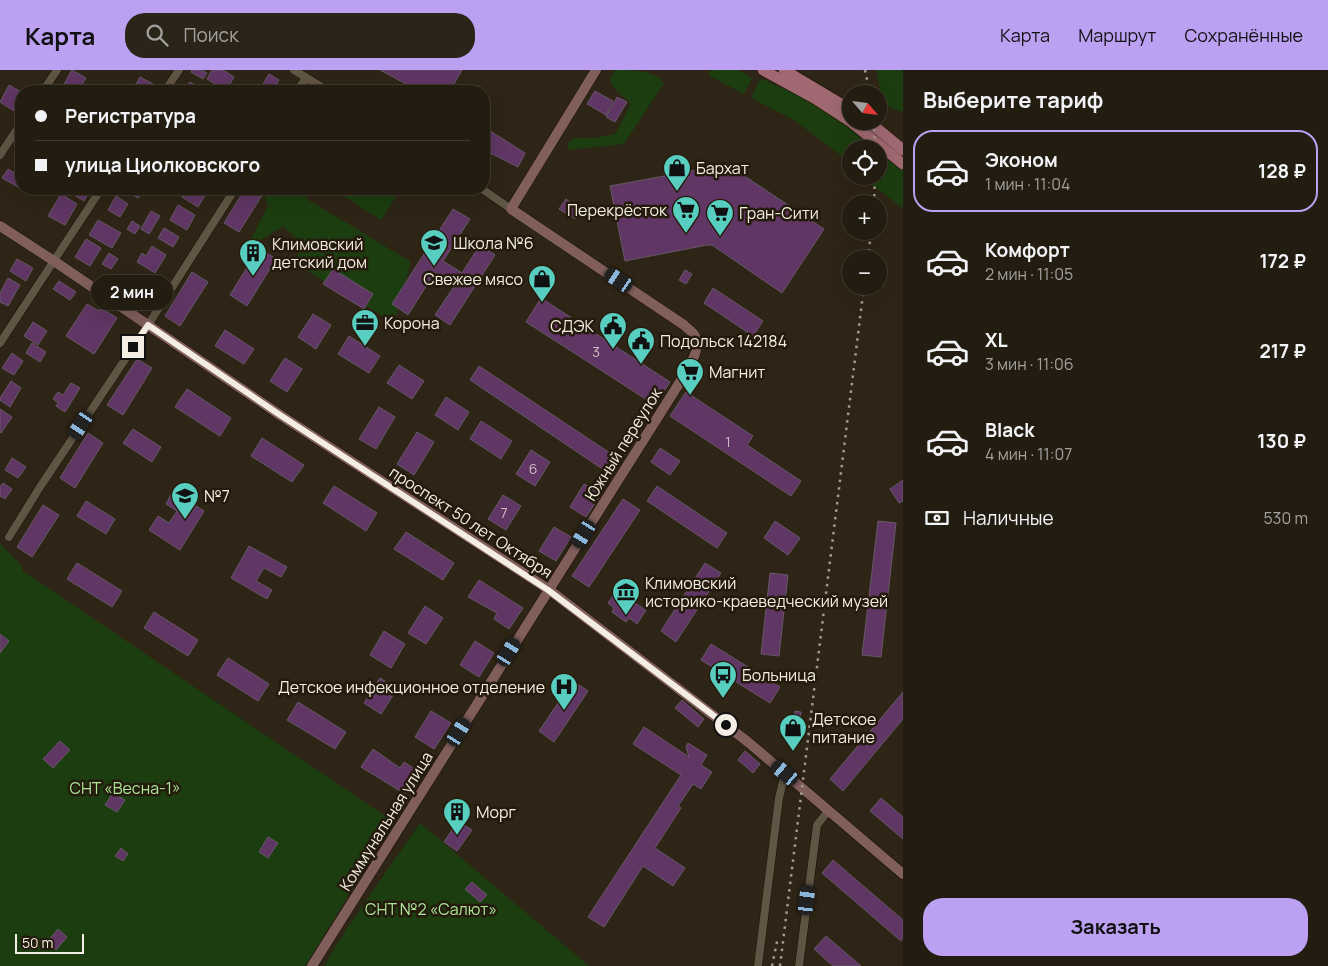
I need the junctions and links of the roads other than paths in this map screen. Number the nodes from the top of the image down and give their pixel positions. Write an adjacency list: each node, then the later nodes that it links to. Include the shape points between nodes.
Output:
1 (57, 70): 8 (street)
2 (178, 70): 9 (street)
3 (294, 70): 7 (street)
4 (596, 70): 21 (street)
5 (762, 70): 17 (main road, via 851,122)
6 (784, 70): 12 (main road)
7 (306, 78): 10 (street); 11 (street)
8 (47, 85)
9 (169, 85)
10 (301, 85)
11 (318, 85)
12 (842, 105)
13 (879, 130): 15 (main road)
14 (15, 132): 16 (street)
15 (903, 150)
16 (0, 155)
17 (903, 164)
18 (97, 195): 23 (street)
19 (231, 195): 24 (street)
20 (490, 195): 21 (street)
21 (511, 209): 27 (street, Южный переулок, via 684,325 695,336 697,346 686,374)
22 (0, 226): 23 (street, проспект 50 лет Октября)
23 (54, 261): 24 (street, проспект 50 лет Октября); 25 (street)
24 (148, 325): 26 (street); 27 (street, проспект 50 лет Октября)
25 (0, 343)
26 (9, 537)
27 (548, 590): 28 (street, проспект 50 лет Октября); 31 (street, Коммунальная улица)
28 (785, 773): 29 (street, проспект 50 лет Октября); 32 (street)
29 (829, 810): 30 (street, проспект 50 лет Октября); 33 (street, via 817,825)
30 (903, 874)
31 (312, 966)
32 (758, 966)
33 (799, 966)

